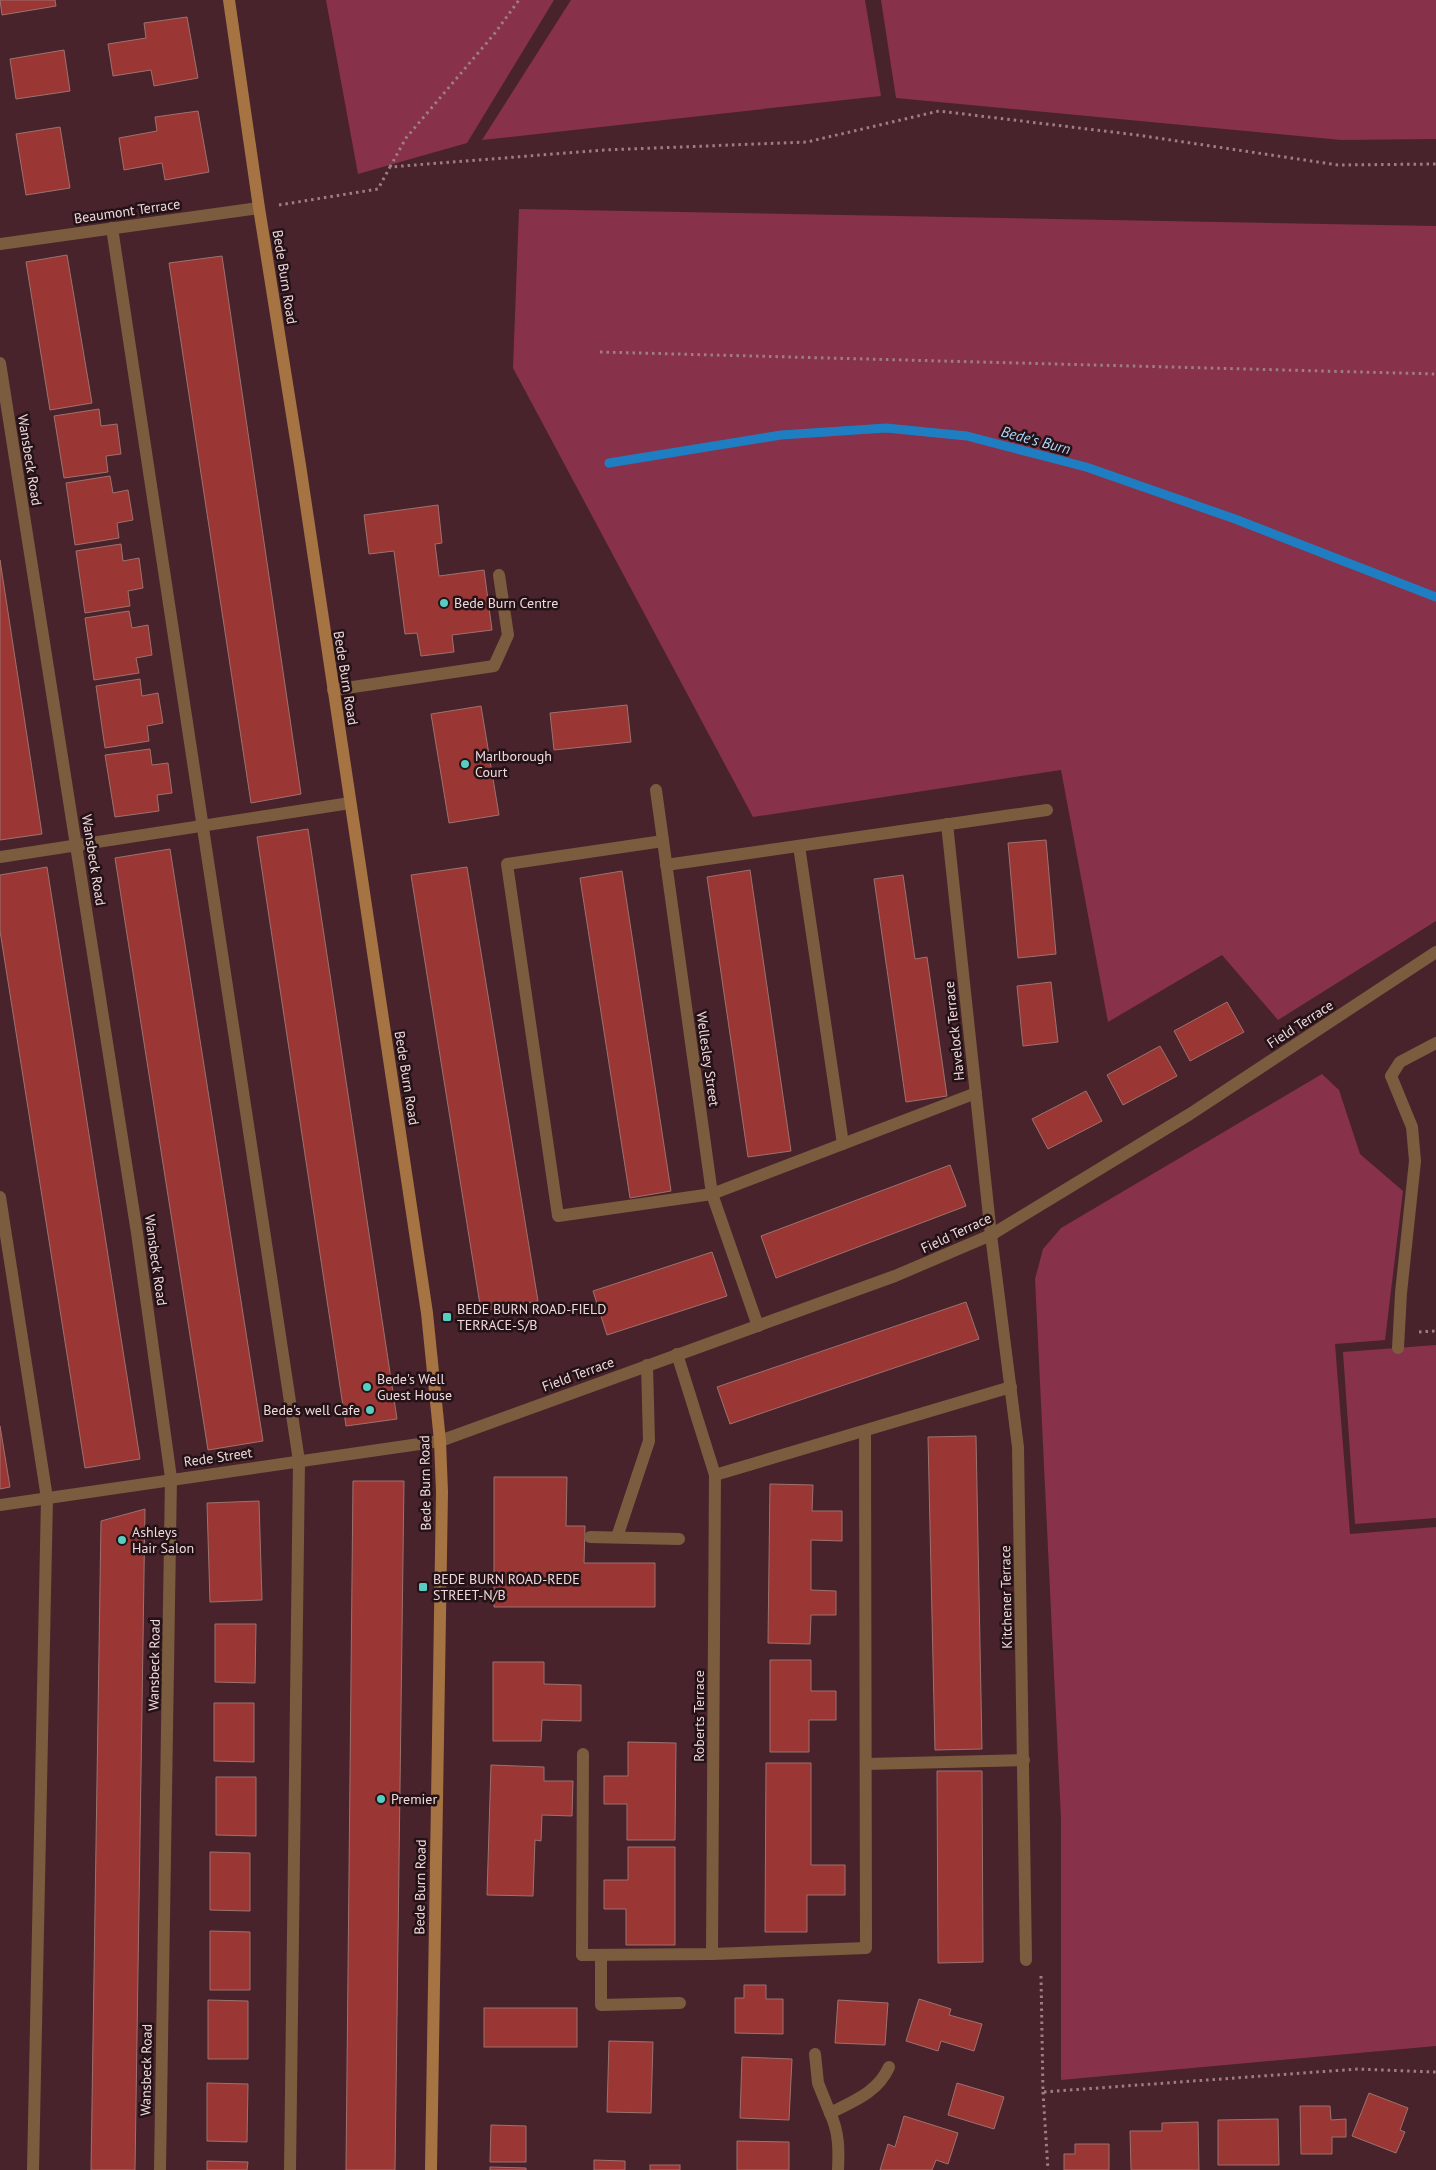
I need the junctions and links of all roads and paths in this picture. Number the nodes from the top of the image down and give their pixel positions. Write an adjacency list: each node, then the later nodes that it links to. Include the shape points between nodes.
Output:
1 (229, 0): 5 (main road, Bede Burn Road)
2 (519, 0): 4 (path, via 406,138)
3 (1436, 164): 4 (path, via 1338,165 1137,135 939,111 807,142 604,150)
4 (390, 167): 5 (path, via 378,189)
5 (259, 208): 6 (street, Beaumont Terrace); 13 (main road, Bede Burn Road)
6 (112, 228): 7 (street, Beaumont Terrace); 18 (street)
7 (0, 244)
8 (600, 352): 10 (path)
9 (0, 363): 11 (street, Wansbeck Road)
10 (1436, 374)
11 (2, 384): 20 (street, Wansbeck Road)
12 (499, 575): 13 (street, via 508,635 494,666)
13 (333, 690): 15 (main road, Bede Burn Road)
14 (656, 790): 19 (street, Wellesley Street)
15 (350, 803): 18 (street); 37 (main road, Bede Burn Road, via 427,1313)
16 (1047, 810): 17 (street)
17 (947, 824): 21 (street); 26 (street, Havelock Terrace)
18 (203, 826): 20 (street); 38 (street)
19 (663, 841): 23 (street, Wellesley Street); 28 (street, via 507,864 558,1216)
20 (76, 846): 22 (street); 40 (street, Wansbeck Road, via 137,1233)
21 (799, 846): 23 (street); 27 (street)
22 (0, 857)
23 (666, 865): 28 (street, Wellesley Street)
24 (1436, 952): 30 (street, Field Terrace, via 1190,1114)
25 (1436, 1043): 32 (street, via 1400,1062 1391,1076 1412,1127 1415,1161)
26 (976, 1093): 27 (street); 30 (street, Havelock Terrace)
27 (843, 1144): 28 (street)
28 (712, 1194): 31 (street, Wellesley Street)
29 (0, 1197): 41 (street)
30 (991, 1235): 31 (street, Field Terrace, via 895,1276); 35 (street, Kitchener Terrace)
31 (758, 1326): 33 (street, Field Terrace)
32 (1398, 1348)
33 (677, 1354): 34 (street, Field Terrace); 39 (street, Roberts Terrace)
34 (646, 1365): 37 (street, Field Terrace); 44 (street, via 648,1441)
35 (1011, 1387): 36 (street); 47 (street, Kitchener Terrace, via 1018,1447)
36 (865, 1431): 39 (street); 48 (street)
37 (440, 1441): 38 (street, Rede Street); 62 (main road, Bede Burn Road, via 442,1492)
38 (299, 1462): 40 (street, Rede Street); 61 (street)
39 (715, 1475): 49 (street, Roberts Terrace)
40 (171, 1478): 41 (street, Rede Street); 60 (street, Wansbeck Road)
41 (47, 1498): 42 (street, Rede Street); 59 (street)
42 (0, 1505)
43 (590, 1536): 44 (street)
44 (617, 1536): 45 (street)
45 (679, 1539)
46 (584, 1754): 50 (street, via 582,1955)
47 (1024, 1760): 48 (street); 51 (street, Kitchener Terrace)
48 (866, 1764): 49 (street, via 866,1948)
49 (712, 1954): 50 (street)
50 (601, 1955): 53 (street, via 601,2006)
51 (1026, 1960)
52 (1040, 1975): 57 (path)
53 (680, 2003)
54 (815, 2054): 58 (street, via 818,2083)
55 (889, 2066): 58 (street, via 884,2079 873,2090)
56 (1436, 2072): 57 (path, via 1358,2068)
57 (1043, 2092): 64 (path)
58 (830, 2113): 63 (street, via 839,2144)
59 (34, 2170)
60 (160, 2170)
61 (290, 2170)
62 (431, 2170)
63 (838, 2170)
64 (1048, 2170)

